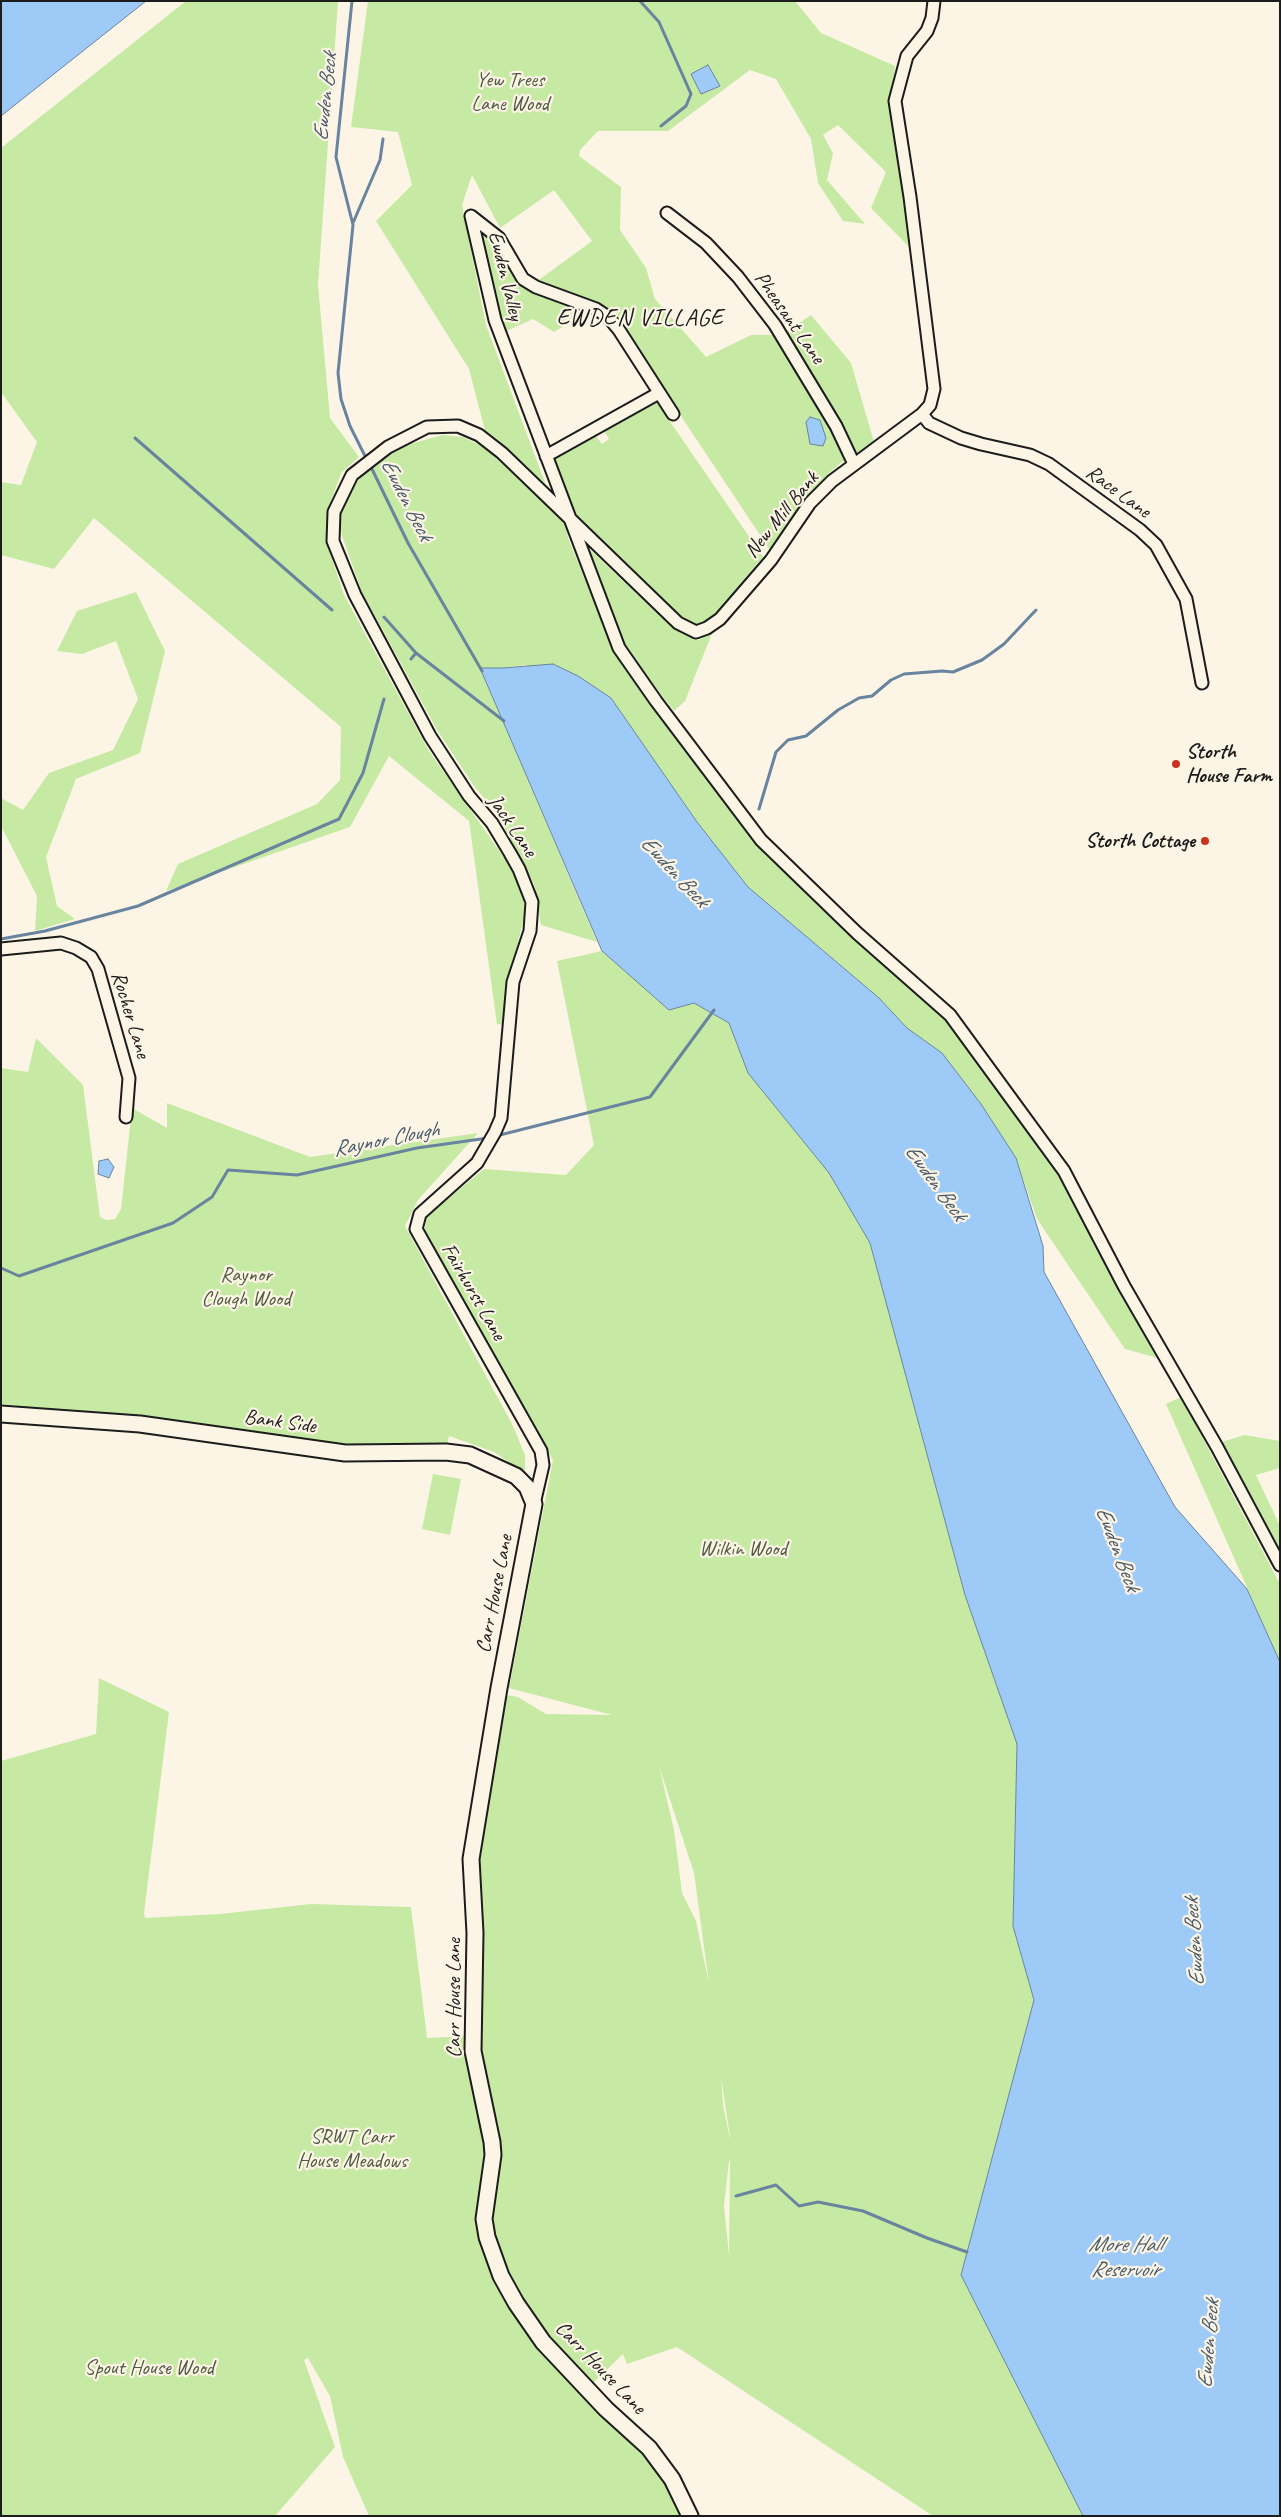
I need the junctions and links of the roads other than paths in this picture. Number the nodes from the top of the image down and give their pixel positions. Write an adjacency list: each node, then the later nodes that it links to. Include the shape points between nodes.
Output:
1 (934, 1): 5 (street, New Mill Bank, via 927,31 907,56 895,101 912,207 934,389 930,405)
2 (667, 213): 7 (street, Pheasant Lane, via 706,243 738,276 775,325 836,426)
3 (659, 393): 4 (street, Ewden Valley); 6 (street); 6 (street, Ewden Valley, via 620,330 608,317 523,279 499,238 471,216 494,320)
4 (673, 414)
5 (922, 414): 7 (street, New Mill Bank); 10 (street, Race Lane, via 929,423 961,438 1030,455 1048,464 1156,545 1186,598)
6 (546, 456): 8 (street, Ewden Valley)
7 (854, 464): 8 (street, New Mill Bank, via 832,480 810,503 771,560 720,619 696,632 678,623)
8 (570, 519): 9 (street, New Mill Bank, via 490,442 458,426 427,427 388,447 352,475 334,512 333,541); 16 (street, Ewden Valley, via 619,648 761,840 857,933 950,1015 1064,1171 1124,1286 1217,1447)
9 (350, 582): 13 (street, Jack Lane, via 430,736 468,796 492,823 519,869 532,902 530,931 513,982)
10 (1202, 683)
11 (1, 949): 12 (street, Rocher Lane, via 62,943 91,957 98,969 130,1078)
12 (126, 1117)
13 (501, 1118): 15 (street, Fairhurst Lane, via 476,1163 420,1214 416,1229 541,1451 543,1465)
14 (1, 1414): 15 (street, Bank Side, via 140,1424 345,1453 446,1452 470,1455 516,1476 527,1487)
15 (534, 1504): 17 (street, Carr House Lane, via 471,1859 476,1933 473,2051 493,2155 484,2219 500,2276 543,2342 606,2409 649,2448 672,2479)
16 (1280, 1565)
17 (690, 2516)

